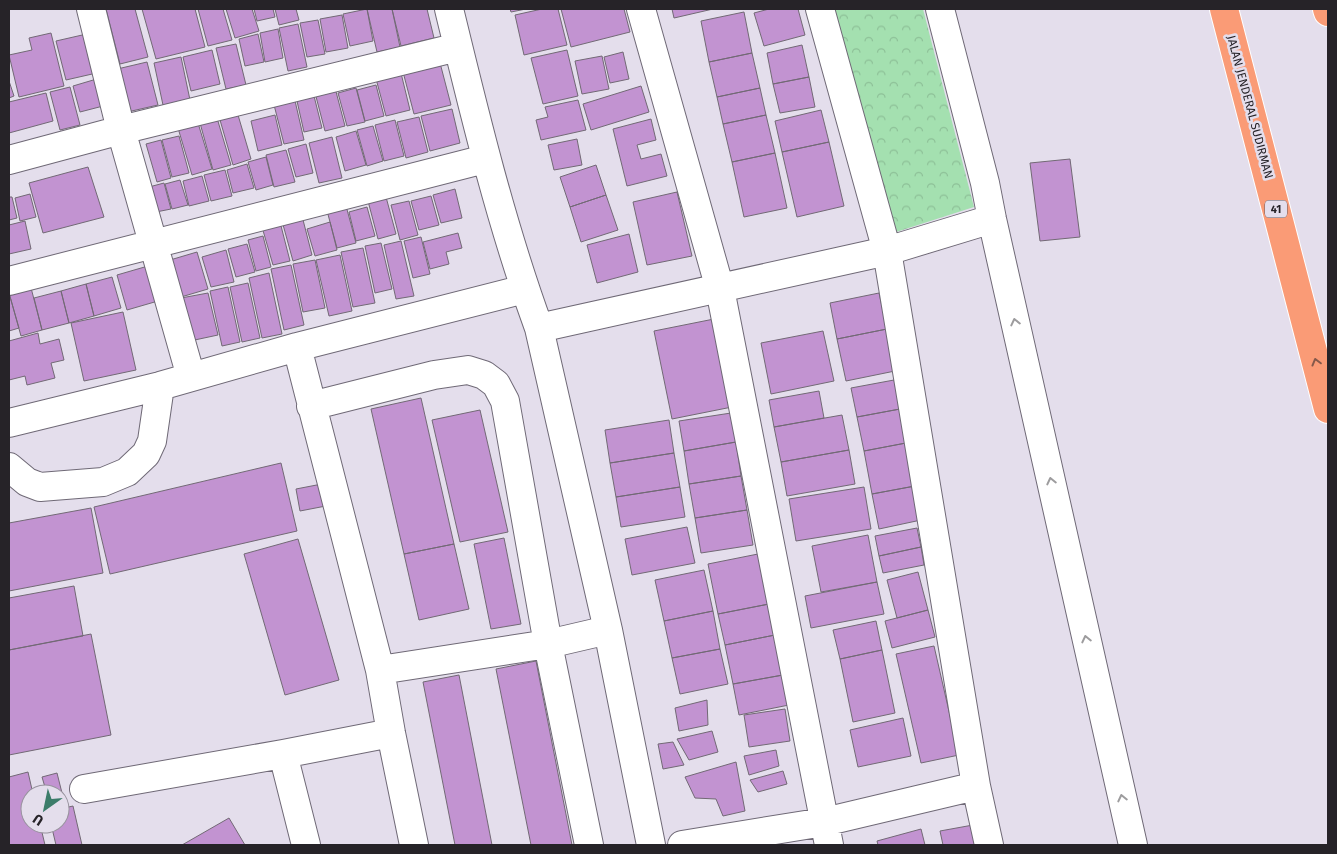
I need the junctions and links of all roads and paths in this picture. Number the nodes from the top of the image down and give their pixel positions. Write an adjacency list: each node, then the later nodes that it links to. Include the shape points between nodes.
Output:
1 (91, 9): 8 (street)
2 (449, 9): 7 (street)
3 (641, 9): 15 (street)
4 (820, 9): 13 (street)
5 (940, 9): 11 (street)
6 (1224, 9): 22 (highway, JALAN JENDERAL SUDIRMAN / 41, one-way to 6)
7 (458, 47): 8 (street); 9 (street)
8 (121, 130): 10 (street); 12 (street)
9 (486, 159): 12 (street); 16 (street)
10 (9, 160)
11 (992, 219): 13 (street); 39 (street, one-way to 11)
12 (153, 242): 14 (street); 19 (street)
13 (887, 251): 15 (street); 30 (street)
14 (9, 281)
15 (720, 289): 17 (street); 32 (street)
16 (525, 290): 17 (street); 18 (street)
17 (539, 328): 25 (street)
18 (297, 347): 19 (street); 21 (street)
19 (191, 377): 20 (street)
20 (160, 386): 23 (street); 24 (street, via 152,442 146,454 127,472 103,482 40,487 27,482)
21 (312, 406): 26 (street, via 468,370 484,375 496,384 505,401); 27 (street)
22 (1328, 409)
23 (9, 423)
24 (9, 467)
25 (608, 630): 26 (street); 36 (street)
26 (548, 644): 27 (street); 35 (street)
27 (380, 670): 28 (street)
28 (391, 733): 29 (street); 34 (street)
29 (284, 754): 31 (street); 33 (street)
30 (976, 786): 32 (street); 38 (street)
31 (84, 789)
32 (826, 834): 37 (street)
33 (306, 845)
34 (414, 845)
35 (590, 845)
36 (651, 845)
37 (682, 845)
38 (989, 845)
39 (1133, 845)

